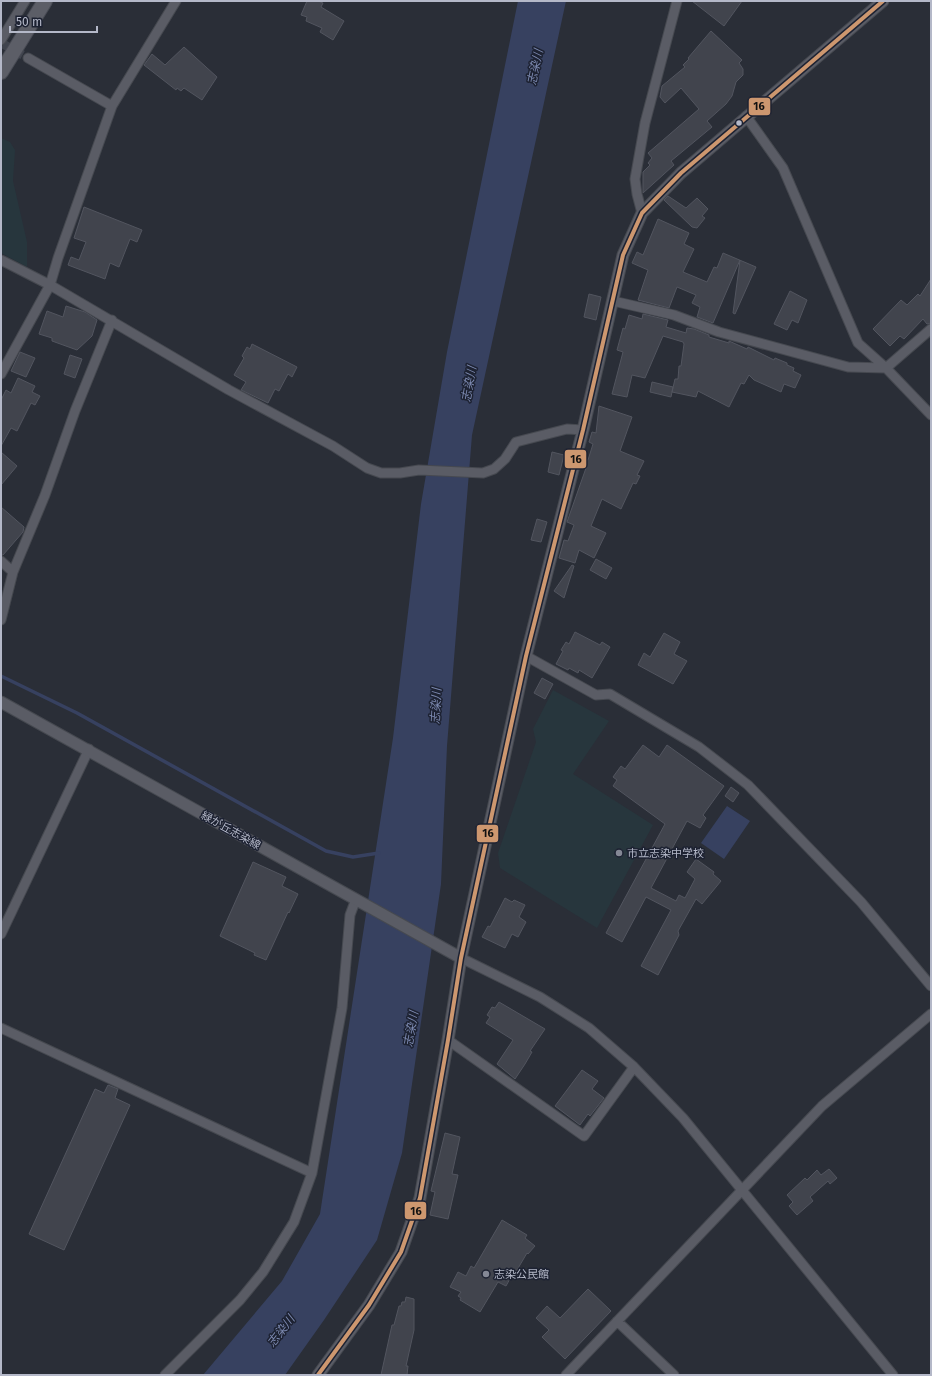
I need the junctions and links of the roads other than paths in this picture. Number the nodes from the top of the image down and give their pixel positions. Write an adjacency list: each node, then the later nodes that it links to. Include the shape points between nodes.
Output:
1 (25, 1): 6 (street)
2 (45, 1): 8 (main road)
3 (176, 1): 9 (street)
4 (677, 1): 11 (street, via 646,123 635,179)
5 (883, 1): 10 (street)
6 (2, 43)
7 (28, 58): 9 (street)
8 (1, 72)
9 (112, 106): 13 (street)
10 (746, 116): 11 (street, via 681,173); 17 (street, via 783,168 858,343)
11 (642, 213): 14 (street, via 623,255)
12 (1, 260): 13 (street)
13 (50, 285): 15 (street); 18 (street)
14 (613, 301): 17 (street, via 674,315 719,332 848,367); 20 (street)
15 (112, 320): 20 (street, via 229,390 333,446 367,468 381,473 419,470 483,473 494,469 505,459 516,442 567,429); 22 (street, via 74,411 45,494)
16 (931, 329): 17 (street)
17 (886, 368): 19 (street)
18 (1, 374)
19 (931, 415)
20 (582, 430): 24 (street)
21 (1, 561): 22 (street)
22 (13, 572): 23 (street)
23 (1, 620)
24 (526, 656): 29 (street); 30 (street, via 596,696 610,694 699,747 748,785 861,902)
25 (1, 702): 26 (street, 緑が丘志染線)
26 (89, 749): 27 (street, 緑が丘志染線); 28 (street)
27 (356, 899): 29 (street, 緑が丘志染線); 35 (street, via 350,915 342,1008)
28 (1, 934)
29 (461, 958): 33 (street); 34 (street, via 540,998 589,1028)
30 (931, 986)
31 (931, 1014): 36 (street, via 822,1106)
32 (1, 1028): 35 (street)
33 (448, 1040): 34 (street, via 584,1136); 39 (street, via 420,1198 401,1252 369,1305)
34 (634, 1067): 36 (street, via 683,1118)
35 (312, 1173): 38 (street, via 294,1222 263,1272 240,1300)
36 (743, 1190): 37 (street); 42 (street)
37 (617, 1321): 40 (street); 41 (street)
38 (165, 1375)
39 (318, 1375)
40 (566, 1375)
41 (674, 1375)
42 (893, 1375)

